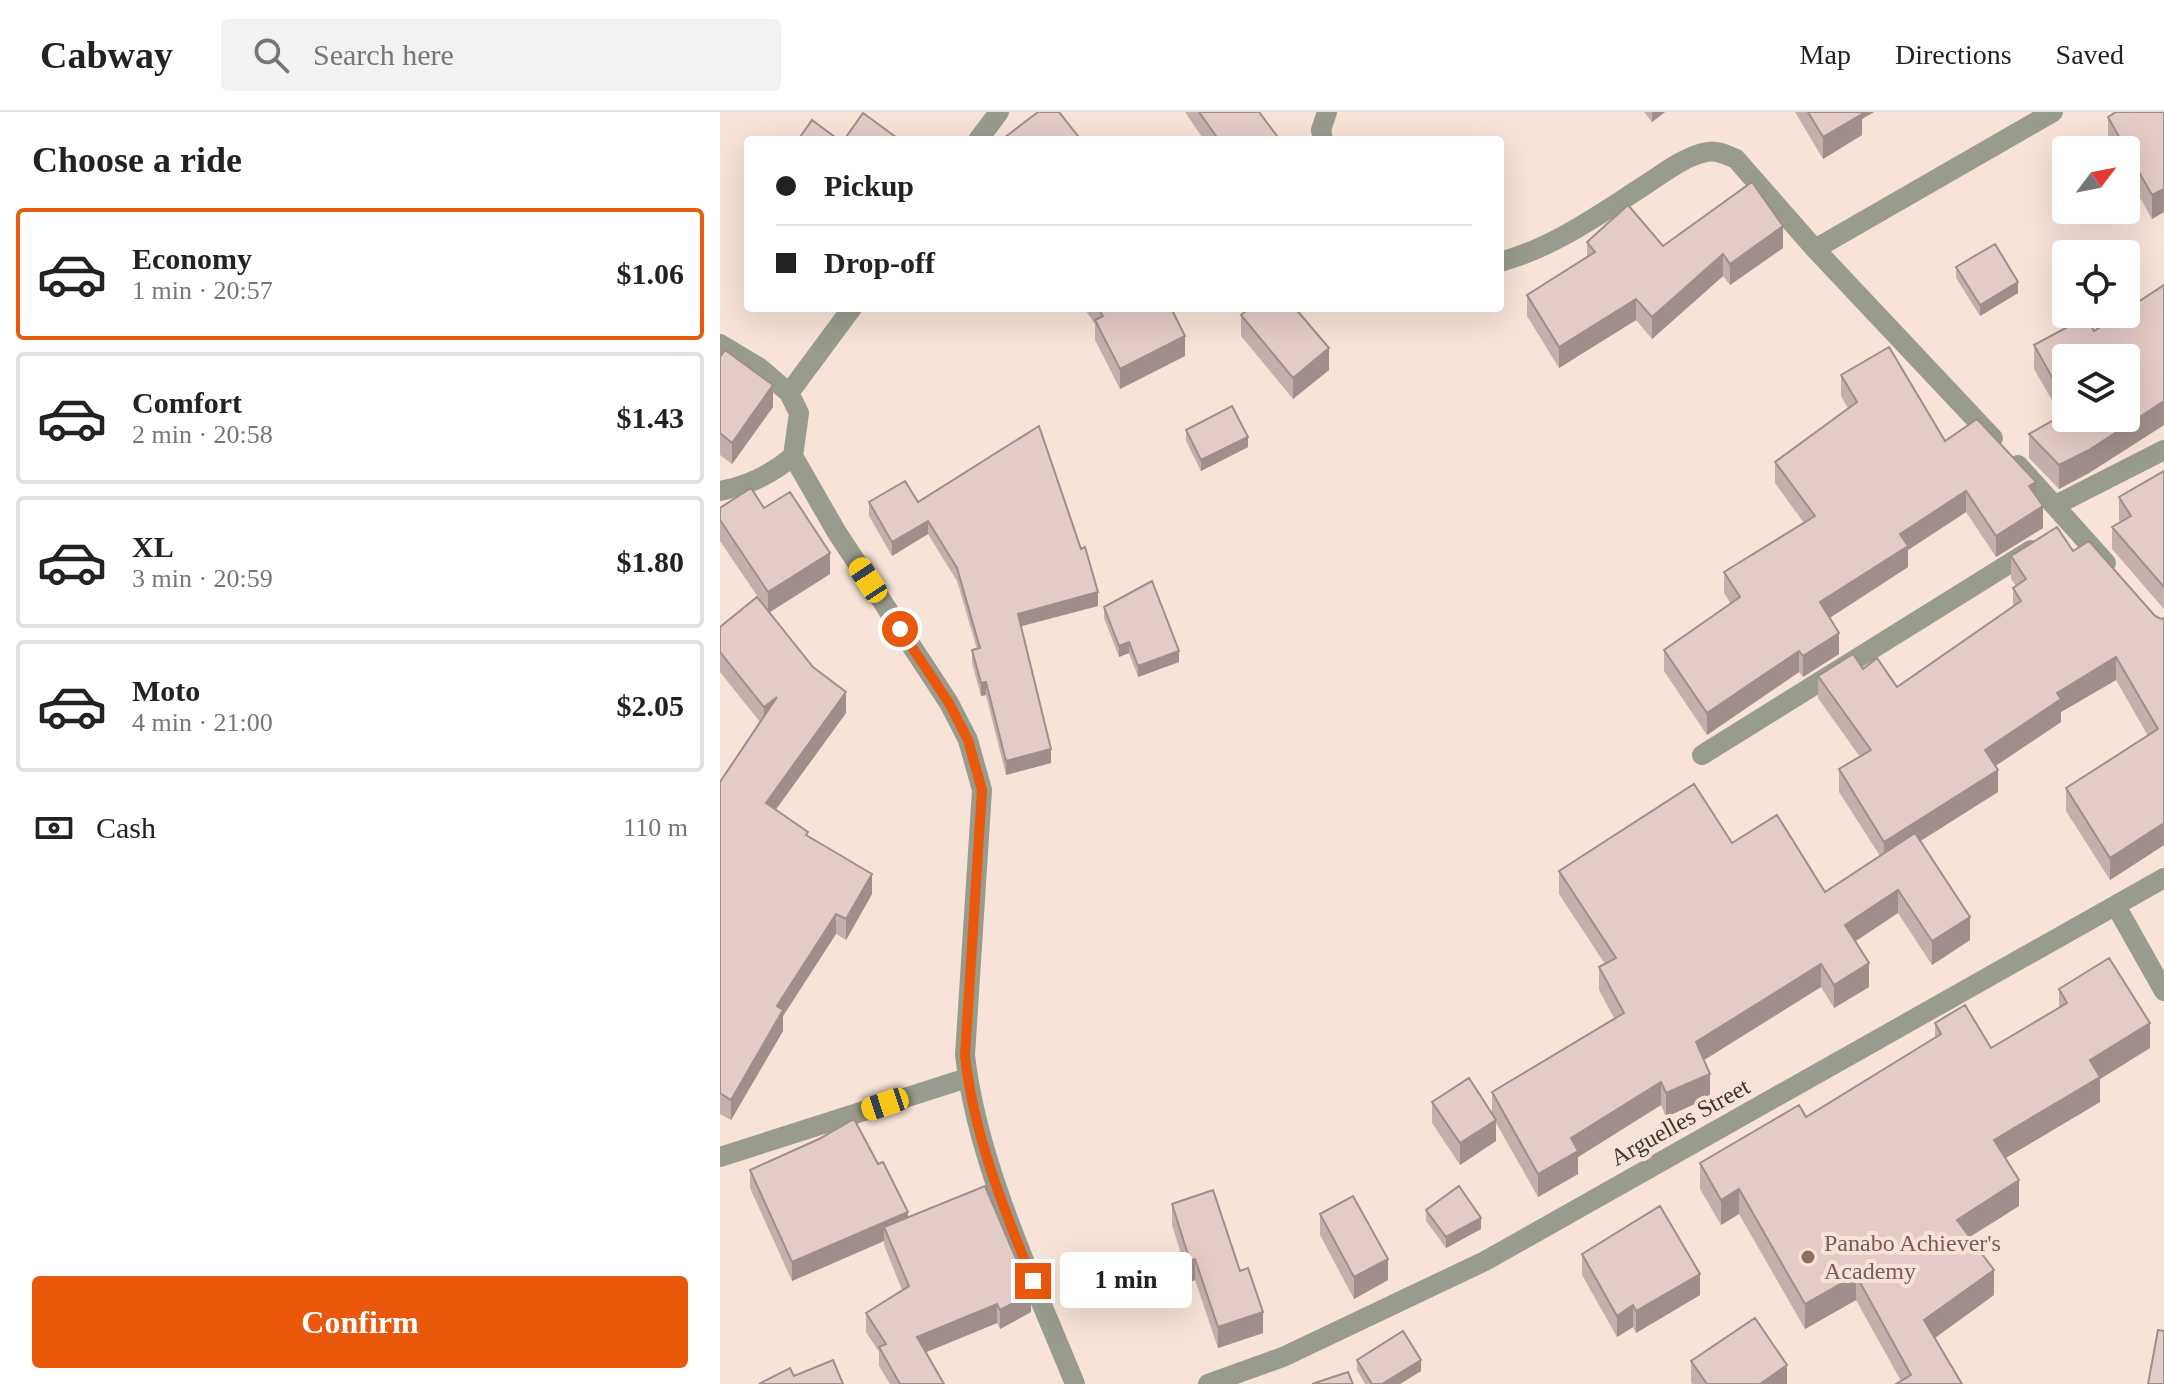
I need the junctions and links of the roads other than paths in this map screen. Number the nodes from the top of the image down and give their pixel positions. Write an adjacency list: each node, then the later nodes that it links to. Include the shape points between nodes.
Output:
1 (999, 112): 4 (street)
2 (1327, 112): 5 (street)
3 (2053, 112): 6 (street)
4 (981, 136)
5 (1322, 136)
6 (1815, 249): 7 (street, via 1736,159 1707,152 1674,166 1576,230); 14 (street)
7 (1504, 261)
8 (849, 312): 10 (street)
9 (720, 344): 10 (street)
10 (789, 393): 12 (street, via 799,413)
11 (2164, 450): 14 (street)
12 (793, 456): 13 (street, via 776,471); 21 (street, via 949,703 979,777)
13 (720, 491)
14 (2056, 505): 15 (street)
15 (2059, 533): 16 (street); 17 (street)
16 (2123, 583)
17 (1702, 755)
18 (2164, 878): 19 (street, Arguelles Street)
19 (2116, 906): 20 (street); 24 (street, Arguelles Street, via 1485,1261 1283,1357)
20 (2164, 991)
21 (967, 1078): 22 (street); 23 (street, via 1013,1230)
22 (720, 1157)
23 (1075, 1384)
24 (1208, 1384)

